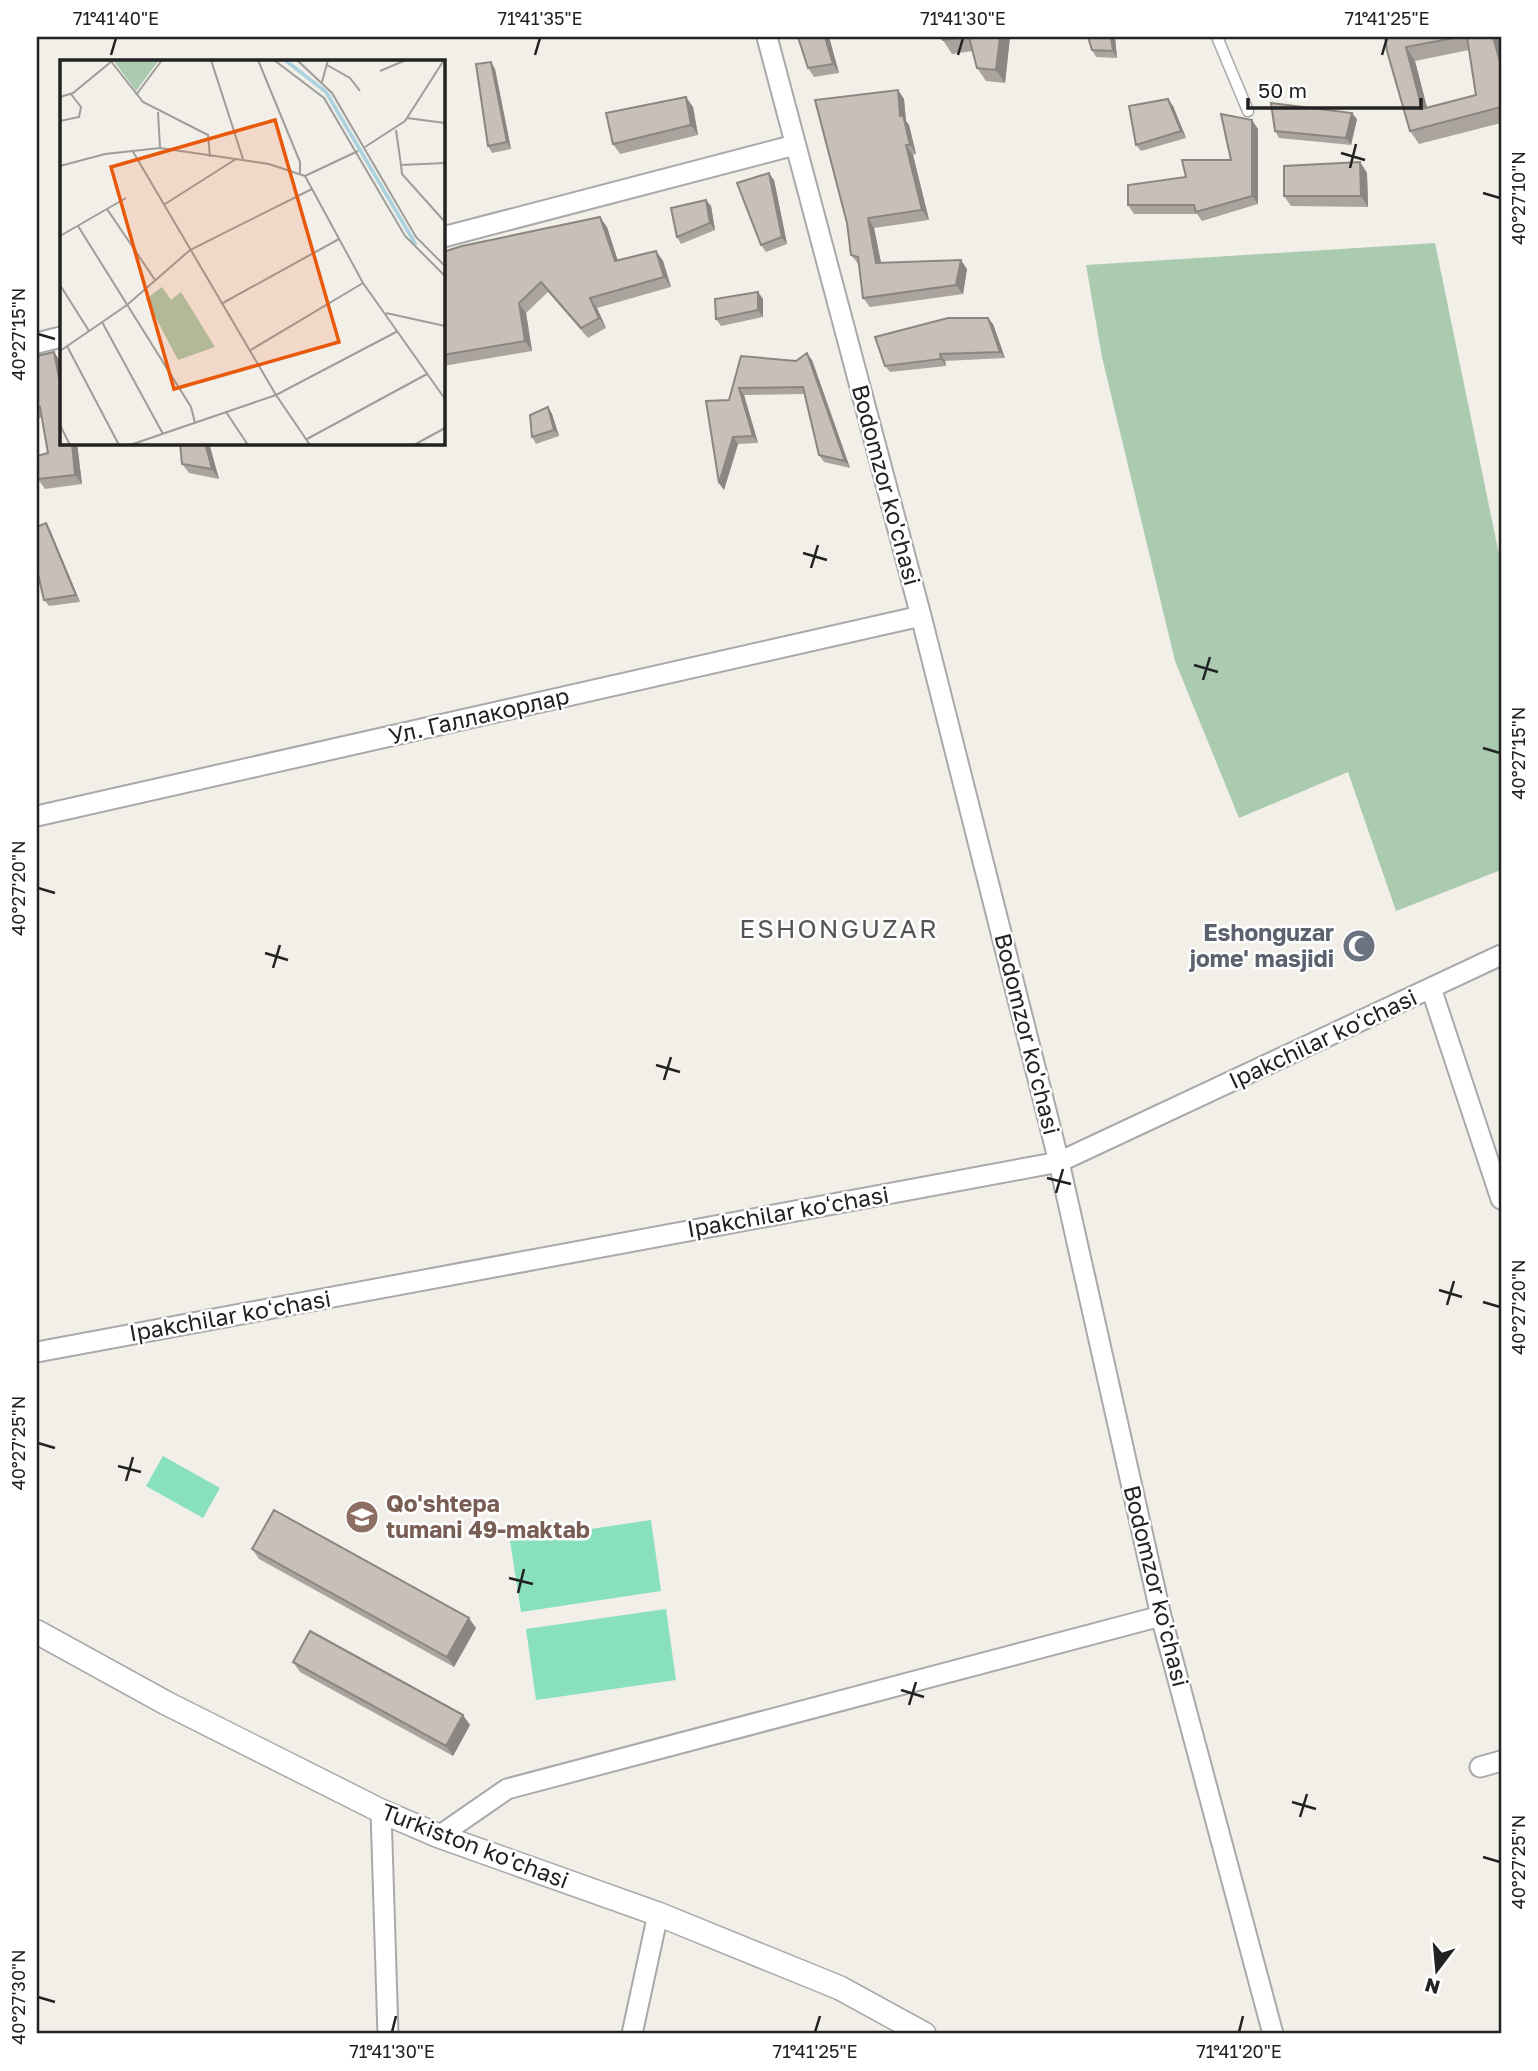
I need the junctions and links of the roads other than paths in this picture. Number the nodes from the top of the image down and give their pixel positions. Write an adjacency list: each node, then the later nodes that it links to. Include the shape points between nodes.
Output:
1 (767, 37): 4 (street, Bodomzor ko'chasi)
2 (1217, 37): 3 (lane)
3 (1248, 111)
4 (795, 145): 5 (street); 8 (street, Bodomzor ko'chasi)
5 (444, 237)
6 (60, 337): 7 (street)
7 (37, 343)
8 (921, 616): 9 (street, Ул. Галлакорлар); 12 (street, Bodomzor ko'chasi)
9 (37, 816)
10 (1501, 955): 11 (street, Ipakchilar koʻchasi)
11 (1431, 988): 12 (street, Ipakchilar koʻchasi); 13 (street)
12 (1059, 1162): 14 (street, Ipakchilar koʻchasi); 15 (street, Bodomzor ko'chasi)
13 (1501, 1199)
14 (37, 1352)
15 (1161, 1616): 20 (street, via 507,1789); 25 (street, Bodomzor ko'chasi)
16 (37, 1632): 19 (street, Turkiston ko'chasi)
17 (1501, 1761): 18 (street)
18 (1480, 1767)
19 (381, 1811): 20 (street, Turkiston ko'chasi); 22 (street)
20 (439, 1836): 21 (street, Turkiston ko'chasi)
21 (659, 1914): 23 (street); 24 (street, Turkiston ko'chasi, via 840,1987)
22 (388, 2034)
23 (632, 2034)
24 (924, 2034)
25 (1273, 2034)

